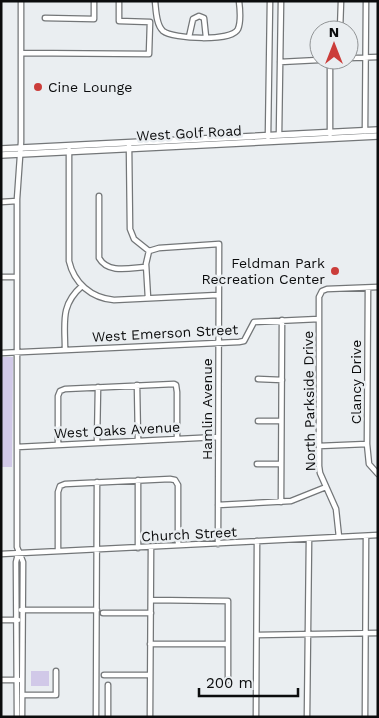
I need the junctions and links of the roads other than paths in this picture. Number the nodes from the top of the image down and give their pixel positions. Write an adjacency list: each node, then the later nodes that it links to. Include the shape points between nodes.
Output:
1 (22, 1): 15 (street)
2 (94, 1): 11 (street, via 94,19)
3 (120, 1): 15 (street, via 119,21 150,22 149,54)
4 (239, 1): 14 (street, via 239,28 226,37)
5 (270, 1): 27 (street)
6 (281, 1): 20 (street)
7 (341, 1): 12 (street)
8 (366, 1): 18 (street)
9 (149, 2): 10 (street)
10 (155, 2): 13 (street, via 162,31 175,37)
11 (45, 18)
12 (340, 20)
13 (189, 37): 14 (street); 14 (street, via 193,19 199,16 204,18)
14 (206, 37)
15 (21, 53): 31 (street)
16 (378, 57): 18 (street)
17 (359, 58): 18 (street)
18 (365, 58): 23 (street)
19 (309, 61): 20 (street)
20 (280, 62): 24 (street)
21 (330, 70): 25 (street)
22 (378, 130): 23 (main road, West Golf Road)
23 (365, 131): 25 (main road, West Golf Road)
24 (279, 135): 25 (main road, West Golf Road); 27 (main road, West Golf Road)
25 (330, 136): 26 (main road, West Golf Road); 27 (main road, West Golf Road)
26 (378, 136)
27 (268, 139): 28 (main road, West Golf Road); 28 (main road, West Golf Road, via 183,140)
28 (129, 146): 29 (main road, West Golf Road); 29 (main road, West Golf Road, via 92,144); 36 (street, via 131,234)
29 (69, 148): 31 (main road, West Golf Road); 40 (street, via 69,261)
30 (1, 149): 31 (main road, West Golf Road)
31 (20, 151): 32 (main road, West Golf Road); 34 (street)
32 (1, 155)
33 (99, 196): 37 (street, via 99,258 102,263 113,269)
34 (17, 201): 35 (street); 39 (street)
35 (1, 202)
36 (149, 251): 37 (street); 43 (street, Hamlin Avenue, via 219,244)
37 (146, 267): 44 (street)
38 (1, 277): 39 (street)
39 (17, 277): 49 (street)
40 (82, 286): 44 (street, via 107,299); 48 (street, via 67,305)
41 (378, 287): 42 (street)
42 (368, 288): 45 (street, North Parkside Drive, via 322,291); 62 (street, Clancy Drive)
43 (218, 295): 44 (street); 47 (street, Hamlin Avenue)
44 (148, 298)
45 (319, 319): 46 (street, West Emerson Street); 63 (street, North Parkside Drive)
46 (282, 320): 47 (street, West Emerson Street, via 254,322 244,341); 52 (street)
47 (219, 343): 48 (street, West Emerson Street); 57 (street, Hamlin Avenue)
48 (66, 349): 49 (street, West Emerson Street)
49 (17, 352): 50 (street, West Emerson Street); 64 (street)
50 (1, 353)
51 (258, 380): 52 (street)
52 (282, 380): 56 (street)
53 (137, 385): 54 (street); 58 (street, via 176,385); 59 (street)
54 (98, 387): 60 (street); 61 (street, via 60,391)
55 (258, 421): 56 (street)
56 (281, 422): 66 (street)
57 (218, 437): 58 (street, West Oaks Avenue); 72 (street, Hamlin Avenue)
58 (177, 438): 59 (street, West Oaks Avenue)
59 (138, 440): 60 (street, West Oaks Avenue)
60 (97, 442): 61 (street, West Oaks Avenue)
61 (58, 444): 64 (street, West Oaks Avenue)
62 (367, 444): 63 (street); 67 (street, Clancy Drive, via 369,464)
63 (319, 446): 70 (street, North Parkside Drive, via 319,470)
64 (17, 447): 85 (street)
65 (257, 464): 66 (street)
66 (281, 464): 71 (street)
67 (378, 474)
68 (138, 480): 69 (street); 79 (street, via 175,480 178,485); 81 (street)
69 (97, 482): 82 (street); 83 (street, via 60,486)
70 (326, 487): 71 (street, via 299,499); 75 (street, North Parkside Drive, via 336,509)
71 (281, 502): 72 (street)
72 (218, 505): 78 (street, Hamlin Avenue)
73 (378, 535): 74 (street, Church Street)
74 (366, 536): 75 (street, Church Street); 94 (street)
75 (339, 538): 76 (street, Church Street)
76 (309, 539): 77 (street, Church Street); 96 (street)
77 (258, 541): 78 (street, Church Street); 97 (street)
78 (218, 544): 79 (street, Church Street)
79 (178, 545): 80 (street, Church Street)
80 (151, 547): 81 (street, Church Street); 86 (street)
81 (138, 548): 82 (street, Church Street)
82 (98, 550): 83 (street, Church Street); 88 (street)
83 (58, 552): 85 (street, Church Street)
84 (1, 554): 85 (street, Church Street)
85 (18, 554): 87 (street, via 22,562)
86 (151, 600): 90 (street); 99 (street, via 228,601)
87 (19, 610): 88 (street); 92 (street); 93 (street)
88 (97, 610): 110 (street)
89 (102, 613): 90 (street)
90 (151, 613): 98 (street)
91 (1, 620): 92 (street)
92 (16, 620): 93 (street); 104 (street)
93 (22, 620): 104 (street)
94 (365, 633): 95 (street); 96 (street); 115 (street)
95 (378, 633)
96 (308, 634): 97 (street); 114 (street)
97 (257, 636): 113 (street)
98 (150, 644): 99 (street); 102 (street)
99 (228, 644): 105 (street)
100 (56, 671): 107 (street, via 56,695)
101 (104, 675): 102 (street)
102 (150, 675): 112 (street)
103 (1, 680): 104 (street)
104 (20, 680): 107 (street); 108 (street)
105 (228, 680)
106 (108, 686): 111 (street)
107 (22, 695): 109 (street)
108 (17, 717)
109 (22, 717)
110 (96, 717)
111 (108, 717)
112 (150, 717)
113 (256, 717)
114 (307, 717)
115 (365, 717)

